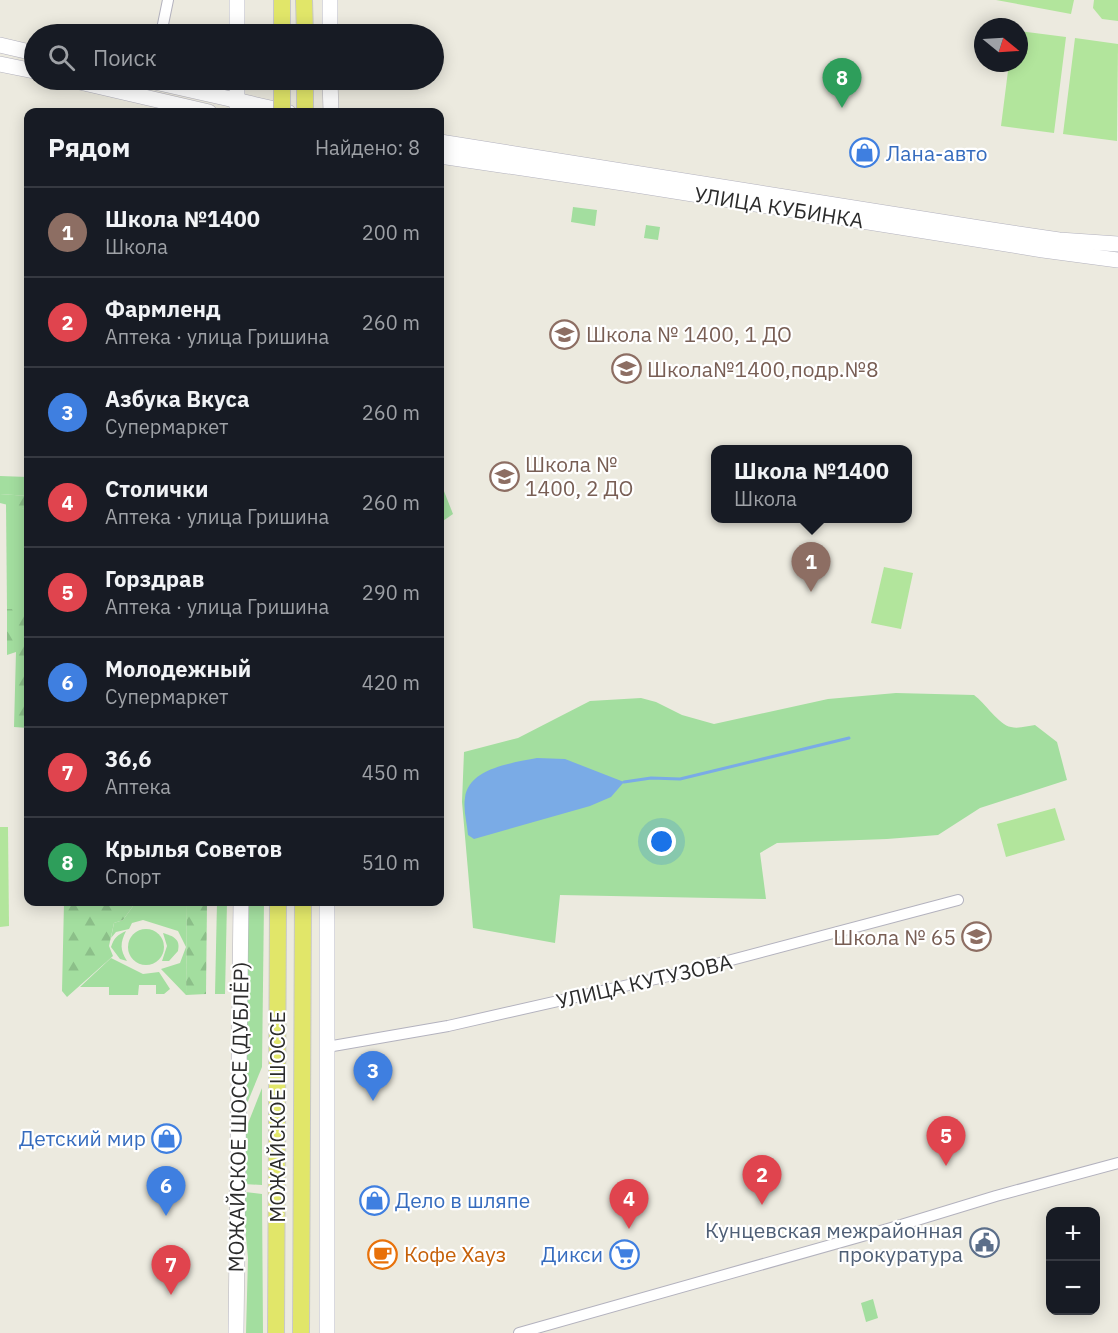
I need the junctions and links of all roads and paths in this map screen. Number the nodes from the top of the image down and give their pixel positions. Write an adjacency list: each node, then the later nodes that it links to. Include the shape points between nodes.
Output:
1 (168, 0): 6 (street)
2 (282, 0): 9 (main road)
3 (304, 0): 10 (main road)
4 (330, 0): 11 (main road)
5 (237, 5): 7 (main road); 8 (street)
6 (163, 24)
7 (237, 24)
8 (242, 24)
9 (282, 24)
10 (305, 24)
11 (328, 24)
12 (0, 45): 13 (main road)
13 (24, 51)
14 (0, 64): 15 (main road)
15 (24, 69)
16 (114, 90): 23 (main road)
17 (182, 90): 22 (main road)
18 (237, 90): 22 (main road)
19 (282, 90): 24 (main road, bridge)
20 (305, 90): 25 (main road)
21 (330, 90): 26 (main road)
22 (237, 107)
23 (192, 108)
24 (282, 108)
25 (305, 108)
26 (331, 108)
27 (444, 143): 29 (main road, via 992,230)
28 (444, 157): 30 (main road, УЛИЦА КУБИНКА)
29 (1118, 244)
30 (1118, 262)
31 (958, 900): 36 (street, УЛИЦА КУТУЗОВА, via 686,972 448,1026)
32 (241, 906): 38 (main road, МОЖАЙСКОЕ ШОССЕ (ДУБЛЁР))
33 (279, 906): 39 (main road, МОЖАЙСКОЕ ШОССЕ)
34 (303, 906): 40 (main road, МОЖАЙСКОЕ ШОССЕ)
35 (327, 906): 36 (main road)
36 (327, 1047): 41 (main road)
37 (1118, 1163): 42 (street)
38 (236, 1333)
39 (276, 1333)
40 (301, 1333)
41 (327, 1333)
42 (519, 1333)

